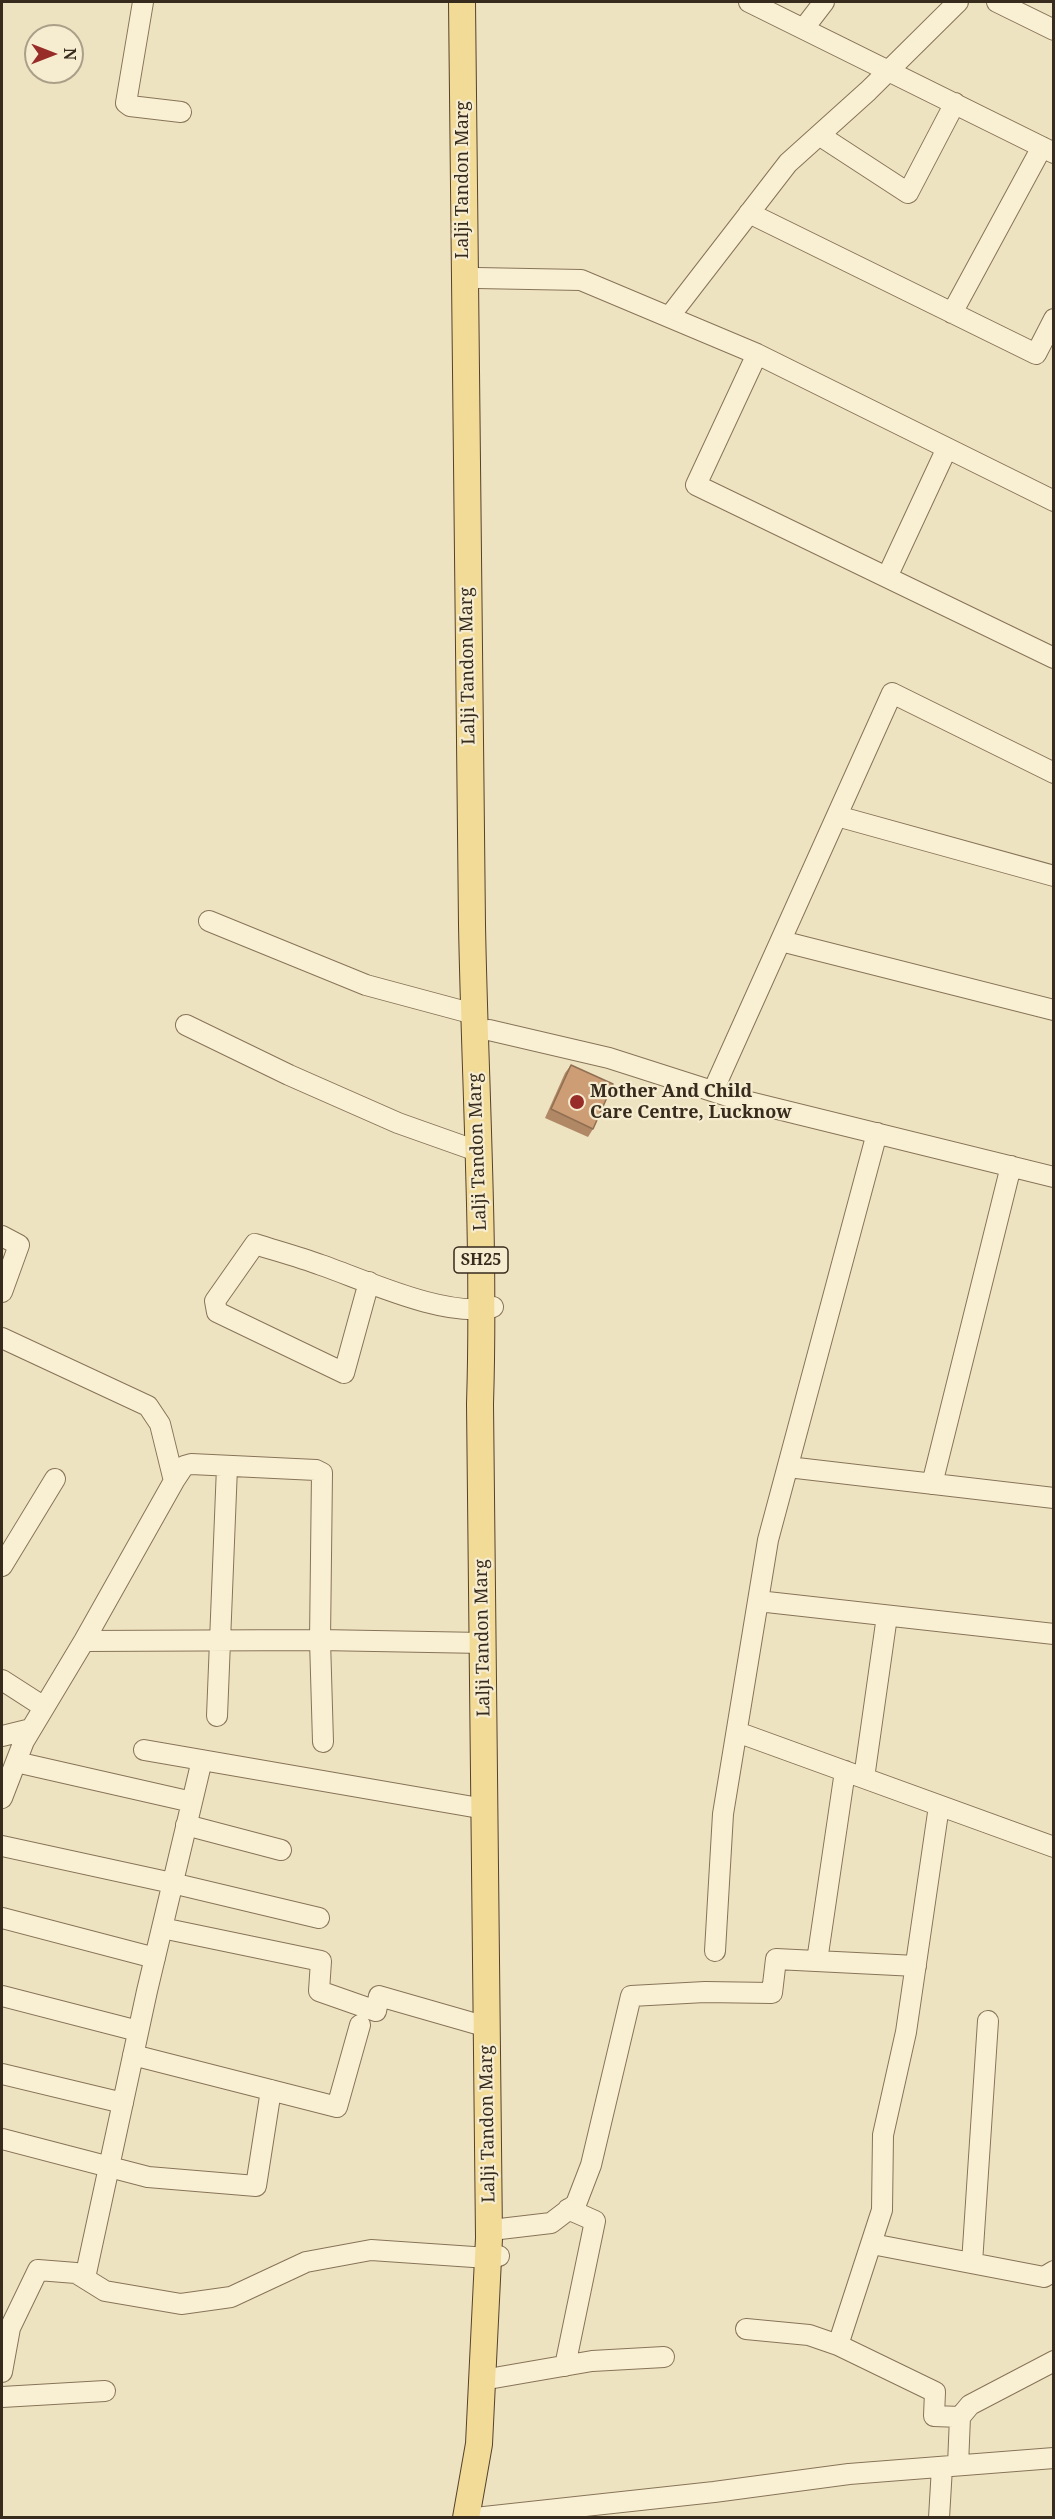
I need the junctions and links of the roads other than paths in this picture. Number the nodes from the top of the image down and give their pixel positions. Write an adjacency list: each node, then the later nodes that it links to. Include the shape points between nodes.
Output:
1 (142, 2): 12 (street, via 126,103)
2 (462, 2): 21 (main road, Lalji Tandon Marg / SH25)
3 (477, 2): 16 (main road, Lalji Tandon Marg / SH25)
4 (749, 2): 8 (street)
5 (824, 2): 8 (street)
6 (958, 2): 10 (street)
7 (997, 2): 9 (street)
8 (804, 28): 10 (street)
9 (1053, 30)
10 (889, 70): 11 (street); 13 (street)
11 (955, 103): 13 (street, via 908,193); 14 (street)
12 (181, 112)
13 (819, 135): 15 (street, via 788,163)
14 (1048, 150): 17 (street)
15 (749, 213): 17 (street); 18 (street)
16 (477, 278): 18 (street, via 581,280); 21 (main road, Lalji Tandon Marg / SH25)
17 (952, 313): 19 (street, via 1036,354)
18 (669, 317): 20 (street)
19 (1053, 319)
20 (757, 354): 22 (street); 24 (street, via 696,485)
21 (471, 438): 33 (main road, Lalji Tandon Marg / SH25)
22 (947, 448): 23 (street); 24 (street)
23 (1053, 501)
24 (887, 577): 25 (street)
25 (1053, 658)
26 (1053, 773): 27 (street, via 892,693)
27 (837, 816): 28 (street); 30 (street)
28 (1053, 876)
29 (209, 921): 33 (street)
30 (781, 941): 31 (street); 34 (street)
31 (1053, 1010)
32 (186, 1025): 36 (street, via 398,1123)
33 (479, 1026): 34 (street, via 609,1058); 36 (main road, Lalji Tandon Marg / SH25); 42 (main road, Lalji Tandon Marg / SH25)
34 (713, 1091): 35 (street)
35 (877, 1133): 37 (street); 45 (street)
36 (477, 1151): 42 (main road, Lalji Tandon Marg / SH25)
37 (1011, 1166): 38 (street); 48 (street)
38 (1053, 1177)
39 (2, 1236): 41 (street, via 19,1245)
40 (369, 1282): 40 (street, via 255,1244 215,1301 215,1307 217,1312 344,1373); 42 (street, via 436,1305)
41 (2, 1292)
42 (489, 1308): 57 (main road, Lalji Tandon Marg / SH25, via 480,1404); 69 (main road, Lalji Tandon Marg / SH25)
43 (2, 1338): 47 (street, via 148,1406 160,1424)
44 (227, 1467): 47 (street, via 191,1464 184,1466); 54 (street); 55 (street, via 321,1473)
45 (788, 1467): 48 (street); 51 (street, via 768,1540)
46 (55, 1479): 50 (street)
47 (174, 1481): 56 (street)
48 (932, 1484): 49 (street)
49 (1053, 1498)
50 (2, 1566)
51 (758, 1601): 52 (street); 62 (street)
52 (887, 1616): 53 (street); 70 (street)
53 (1053, 1634)
54 (219, 1640): 55 (street); 56 (street); 60 (street)
55 (320, 1640): 57 (street); 64 (street)
56 (84, 1641): 59 (street)
57 (483, 1643): 69 (main road, Lalji Tandon Marg / SH25)
58 (2, 1680): 59 (street)
59 (44, 1707): 61 (street)
60 (217, 1716)
61 (31, 1729): 63 (street); 67 (street)
62 (737, 1732): 68 (street); 83 (street, via 723,1814)
63 (2, 1736)
64 (323, 1742)
65 (144, 1750): 66 (street)
66 (202, 1760): 72 (street); 74 (street)
67 (16, 1762): 71 (street); 72 (street)
68 (845, 1771): 70 (street); 85 (street)
69 (491, 1772): 74 (main road, Lalji Tandon Marg / SH25); 99 (main road, Lalji Tandon Marg / SH25)
70 (864, 1778): 73 (street)
71 (2, 1798)
72 (192, 1802): 75 (street)
73 (939, 1806): 77 (street); 86 (street)
74 (485, 1809): 90 (main road, Lalji Tandon Marg / SH25)
75 (186, 1825): 78 (street); 79 (street)
76 (2, 1846): 79 (street)
77 (1053, 1847)
78 (281, 1850)
79 (172, 1883): 81 (street); 82 (street)
80 (2, 1918): 84 (street)
81 (319, 1918)
82 (162, 1928): 84 (street); 90 (street, via 321,1961 319,1991 376,2011 379,1996)
83 (715, 1951)
84 (155, 1958): 91 (street)
85 (817, 1961): 86 (street); 98 (street, via 776,1959 772,1993 631,1996 591,2165 576,2204)
86 (916, 1966): 100 (street, via 883,2135 882,2210)
87 (2, 1996): 91 (street)
88 (988, 2021): 102 (street)
89 (360, 2025): 94 (street, via 337,2107)
90 (487, 2027): 101 (main road, Lalji Tandon Marg / SH25)
91 (138, 2031): 92 (street)
92 (133, 2055): 94 (street); 95 (street)
93 (2, 2074): 95 (street)
94 (271, 2090): 97 (street, via 256,2186 148,2177)
95 (123, 2103): 97 (street)
96 (2, 2139): 97 (street)
97 (109, 2166): 104 (street)
98 (568, 2210): 99 (street, via 551,2223); 110 (street, via 596,2221)
99 (500, 2229): 101 (main road, Lalji Tandon Marg / SH25)
100 (872, 2244): 102 (street); 107 (street)
101 (494, 2257): 104 (street, via 371,2250 306,2262 231,2297 181,2304 105,2291); 112 (main road, Lalji Tandon Marg / SH25); 118 (main road, Lalji Tandon Marg / SH25)
102 (972, 2263): 103 (street, via 1044,2277)
103 (1053, 2271)
104 (85, 2278): 105 (street, via 76,2272 38,2270)
105 (6, 2328): 111 (street)
106 (746, 2329): 107 (street, via 809,2335)
107 (838, 2345): 115 (street, via 935,2392 934,2416)
108 (664, 2357): 110 (street)
109 (1053, 2361): 115 (street, via 970,2405)
110 (565, 2366): 112 (street)
111 (2, 2372)
112 (494, 2379): 118 (main road, Lalji Tandon Marg / SH25, via 492,2434)
113 (105, 2391): 114 (street)
114 (2, 2397)
115 (960, 2416): 117 (street)
116 (1053, 2458): 117 (street)
117 (950, 2466): 118 (street); 119 (street)
118 (475, 2517)
119 (939, 2517)

